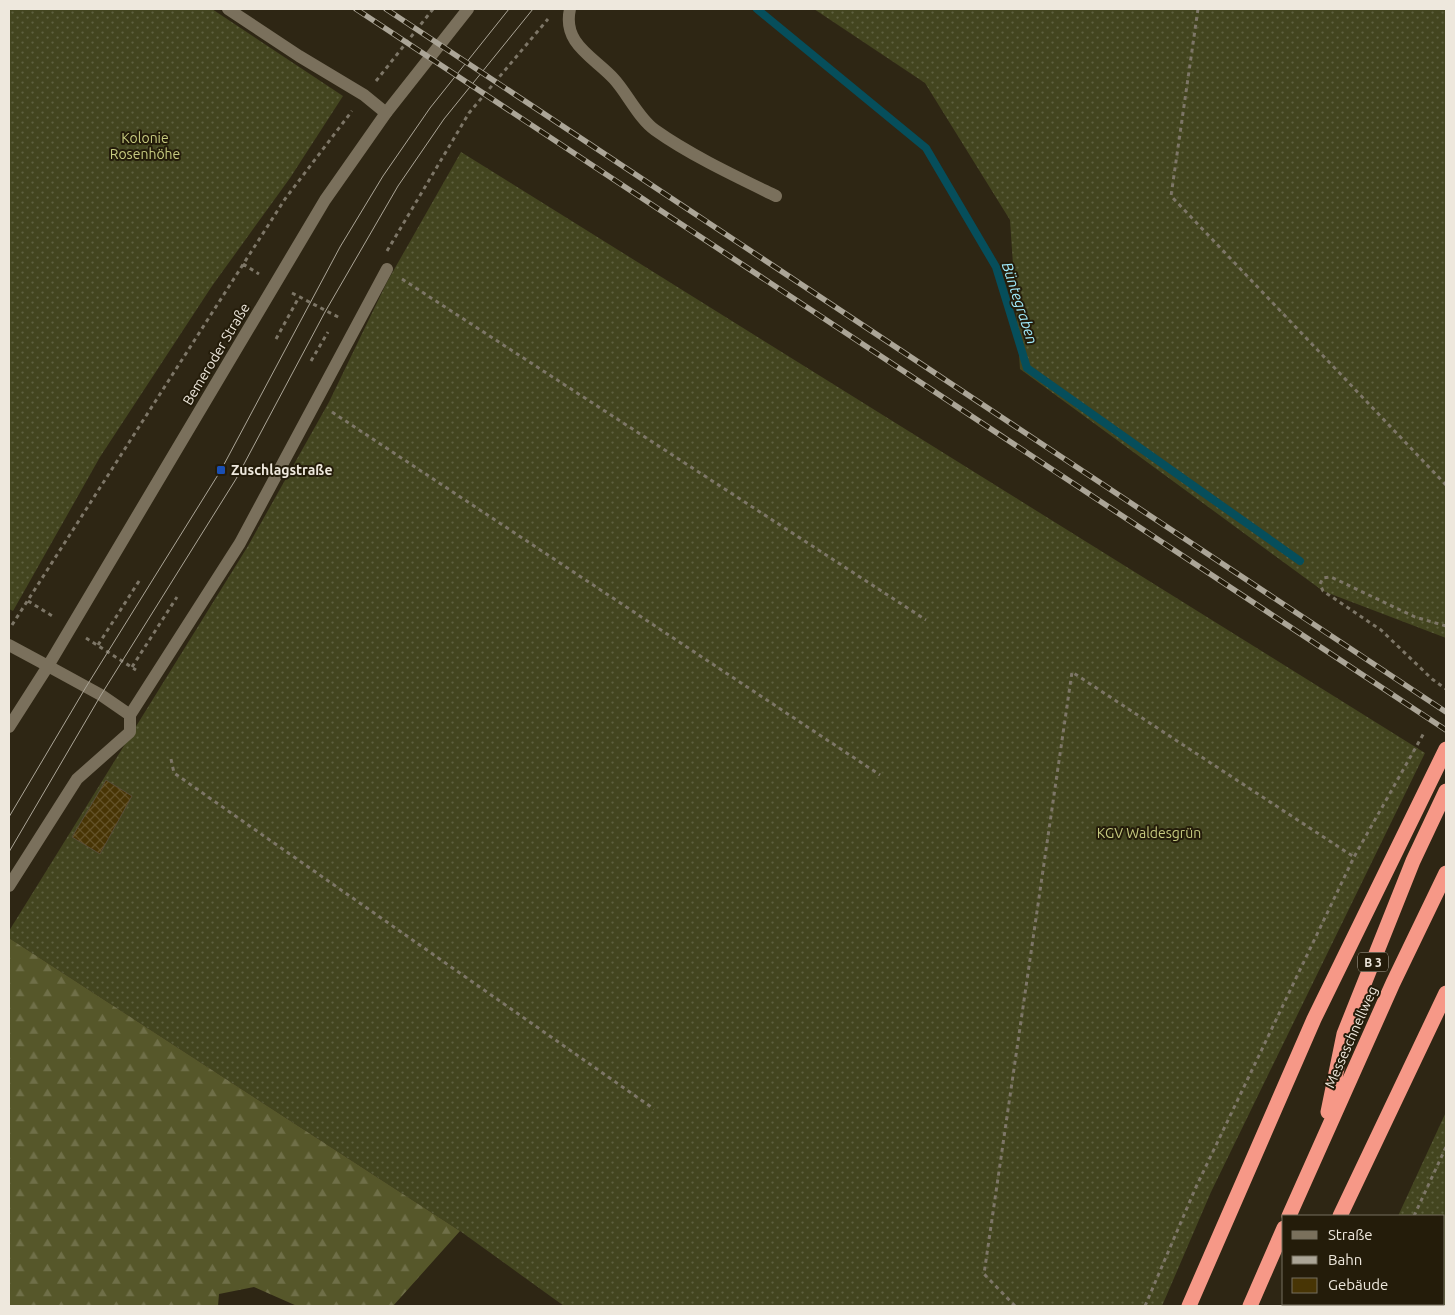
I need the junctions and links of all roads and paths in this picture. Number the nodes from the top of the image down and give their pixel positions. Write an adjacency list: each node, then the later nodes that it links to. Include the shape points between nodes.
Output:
1 (228, 9): 6 (main road)
2 (433, 9): 6 (path)
3 (468, 9): 7 (main road, Bemeroder Straße)
4 (570, 9): 8 (main road, via 569,31 582,50 613,78 653,129 723,170); 10 (path, via 555,12 469,113 387,250)
5 (1198, 9): 18 (path, via 1171,196)
6 (364, 95): 7 (main road); 9 (path, via 284,199)
7 (386, 113): 11 (main road, Bemeroder Straße, via 325,200)
8 (776, 196)
9 (242, 264): 11 (path); 21 (path)
10 (388, 269): 13 (main road); 22 (path)
11 (276, 284): 12 (path); 24 (main road, Bemeroder Straße)
12 (299, 297): 13 (path); 14 (path)
13 (355, 328): 17 (main road)
14 (276, 339)
15 (319, 347): 16 (path)
16 (311, 361)
17 (317, 402): 30 (main road, via 240,543); 37 (path)
18 (1446, 485)
19 (141, 578): 27 (path)
20 (177, 597): 29 (path)
21 (28, 601): 24 (path); 25 (path)
22 (926, 620)
23 (1446, 626): 31 (path, via 1415,617 1331,577 1323,578 1320,584 1323,591 1381,630)
24 (70, 628): 27 (path); 28 (main road, Bemeroder Straße)
25 (9, 631)
26 (9, 645): 28 (main road)
27 (98, 645): 29 (path)
28 (48, 666): 32 (main road); 33 (main road, Bemeroder Straße)
29 (132, 667): 30 (path)
30 (151, 679): 32 (main road)
31 (1446, 689)
32 (130, 715): 41 (main road, via 130,732 77,779)
33 (9, 727)
34 (1425, 732): 39 (path)
35 (1446, 749): 52 (highway, via 1314,1019)
36 (171, 759): 43 (path, via 174,773)
37 (880, 774)
38 (1446, 791): 44 (highway, B 3, via 1413,861 1344,1034)
39 (1354, 857): 50 (path, via 1072,672 984,1274); 51 (path, via 1196,1187)
40 (1446, 873): 44 (highway, Messeschnellweg, via 1392,983)
41 (9, 886)
42 (1446, 993): 47 (highway)
43 (654, 1109)
44 (1322, 1140): 46 (highway, Messeschnellweg / B 3)
45 (1446, 1147): 48 (path)
46 (1289, 1215)
47 (1340, 1215)
48 (1414, 1215)
49 (1282, 1233): 53 (highway)
50 (1015, 1306)
51 (1144, 1306)
52 (1189, 1306)
53 (1250, 1306)

